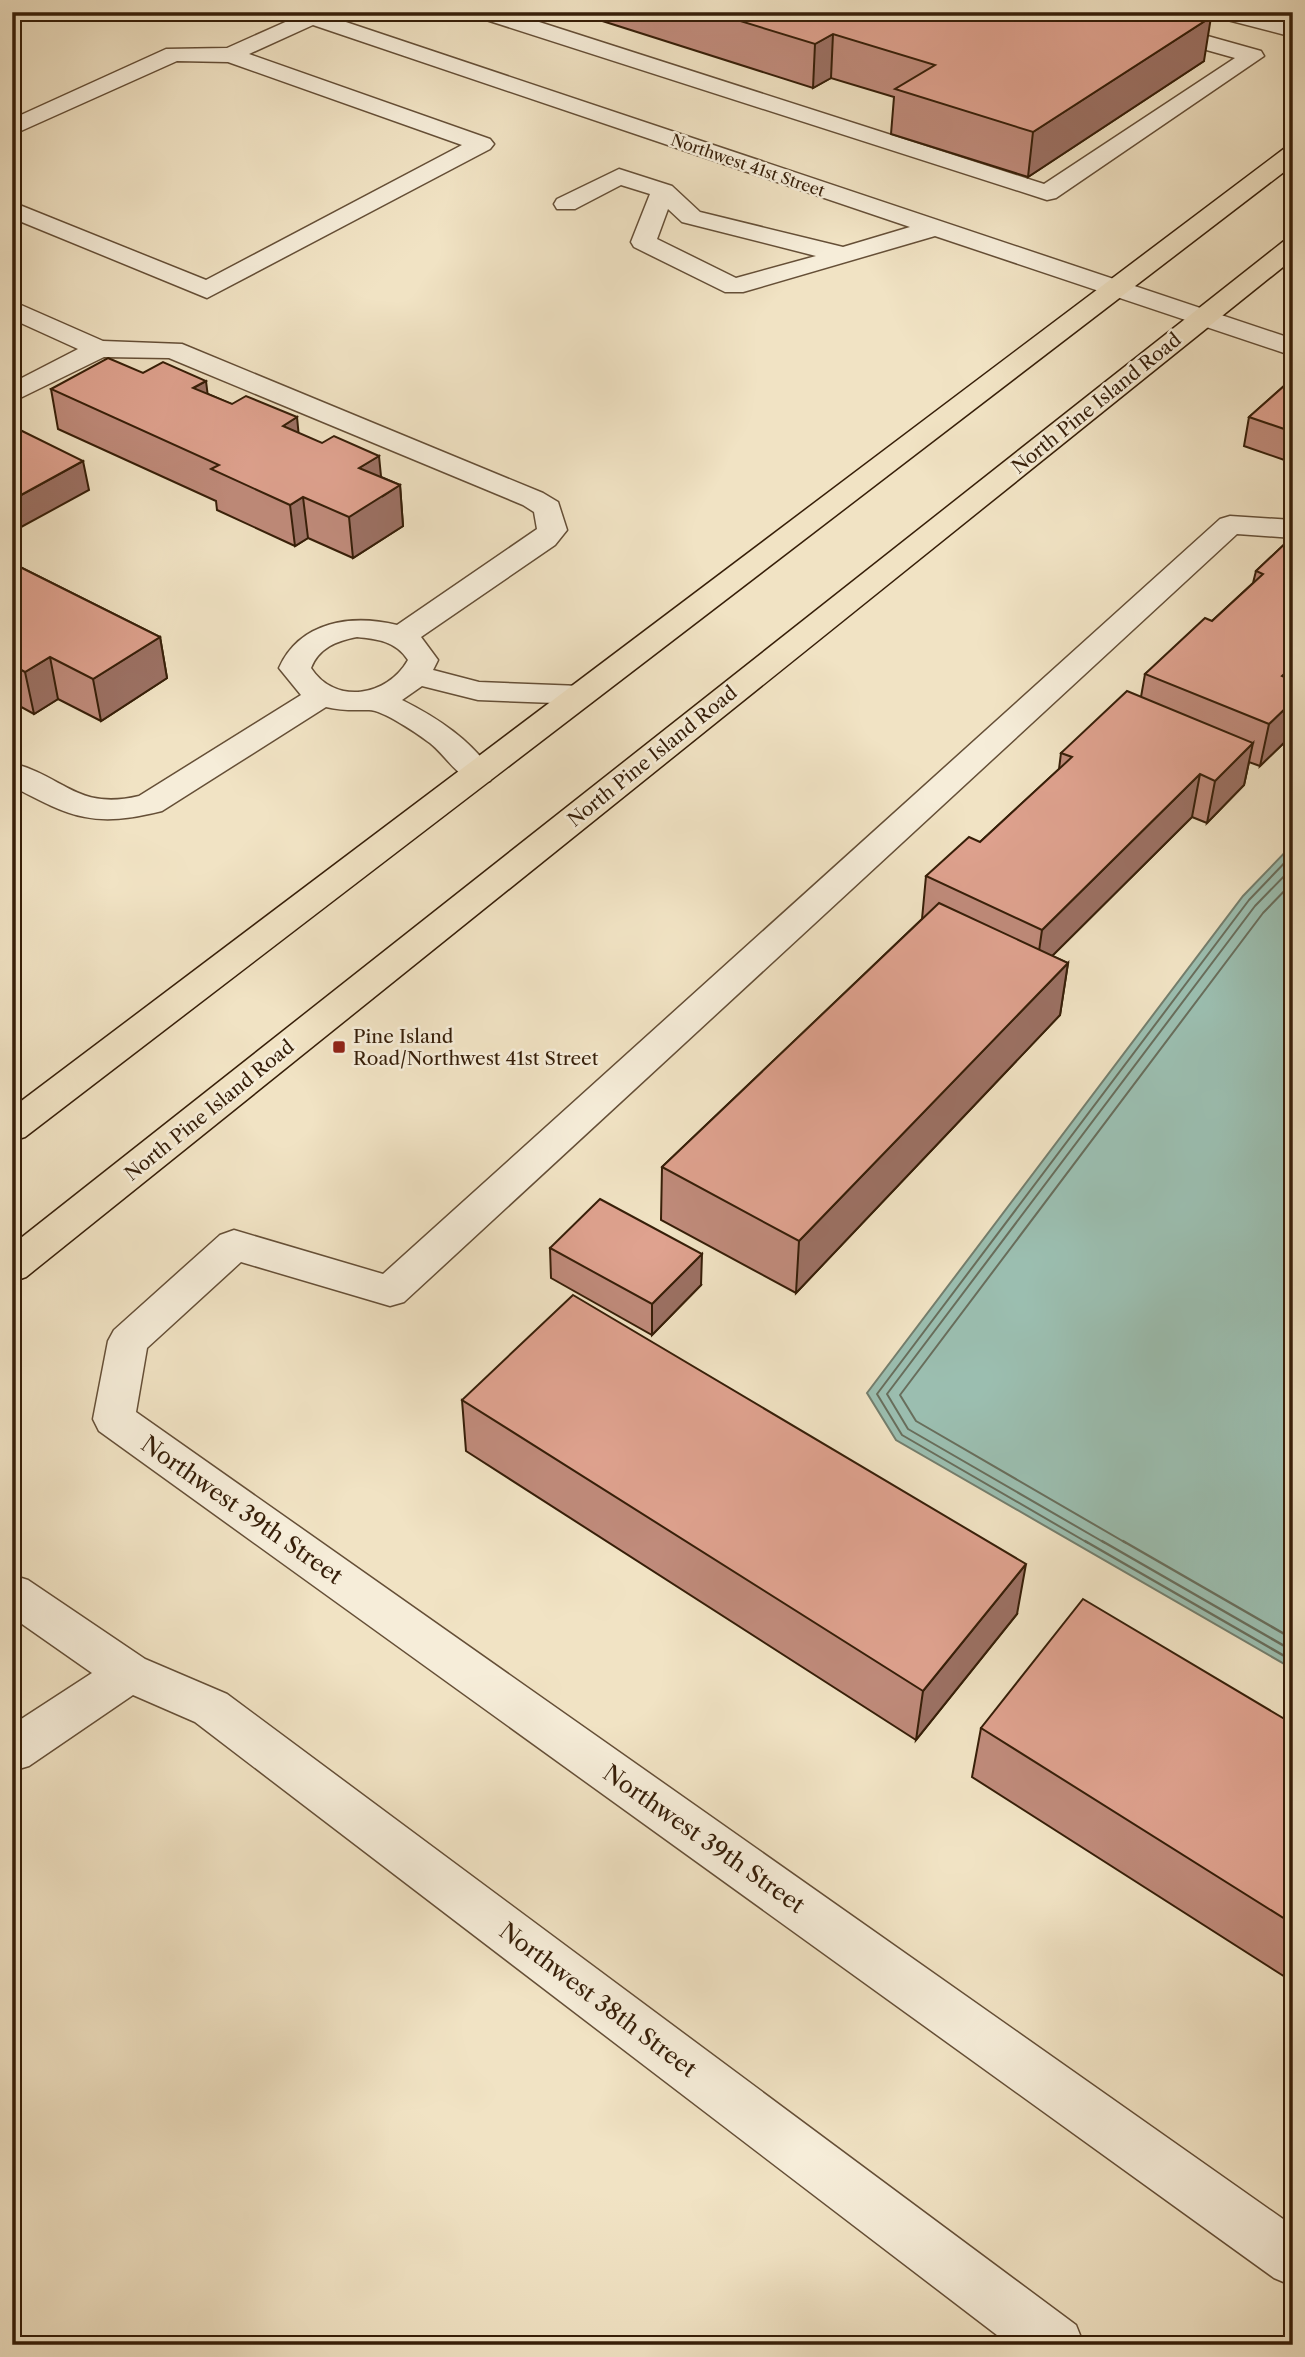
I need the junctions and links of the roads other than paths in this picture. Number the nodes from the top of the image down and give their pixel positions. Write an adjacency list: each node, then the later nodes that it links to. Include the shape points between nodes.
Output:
1 (485, 12): 2 (street, via 1047,193 1252,56)
2 (1097, 12)
3 (1224, 12): 5 (street)
4 (302, 15): 6 (street); 13 (street, Northwest 41st Street)
5 (1293, 31)
6 (230, 55): 7 (street, via 174,54); 12 (street, via 482,144 207,290)
7 (12, 128)
8 (1293, 153): 17 (main road)
9 (663, 191): 10 (street, via 619,176); 16 (street, via 691,217); 16 (street, via 643,242 734,287)
10 (566, 204)
11 (12, 209): 12 (street)
12 (48, 225): 14 (street)
13 (934, 228): 16 (street); 17 (street, Northwest 41st Street)
14 (24, 237)
15 (1293, 246): 19 (main road, North Pine Island Road)
16 (844, 255)
17 (1114, 288): 19 (street, Northwest 41st Street); 26 (main road)
18 (12, 309): 21 (street)
19 (1202, 318): 20 (street, Northwest 41st Street); 32 (main road, North Pine Island Road)
20 (1293, 348)
21 (99, 349): 22 (street); 24 (street, via 173,350 548,508 552,530 545,539)
22 (12, 394)
23 (1293, 529): 36 (street, Northwest 39th Street, via 1230,525 390,1292 234,1245 128,1341 114,1419)
24 (402, 636): 25 (street, via 423,660); 27 (street, via 357,628 312,641 299,654 295,668 300,682)
25 (418, 675): 26 (street, via 478,691); 28 (street, via 406,687)
26 (581, 695): 30 (main road)
27 (321, 696): 28 (street); 29 (street, via 150,804 129,810 86,811)
28 (374, 699): 30 (street, via 450,740)
29 (12, 773)
30 (478, 774): 31 (main road)
31 (12, 1129)
32 (12, 1267)
33 (12, 1593): 34 (street, Northwest 38th Street)
34 (129, 1673): 35 (street); 37 (street, Northwest 38th Street, via 211,1708)
35 (12, 1751)
36 (1293, 2259)
37 (1056, 2345)

